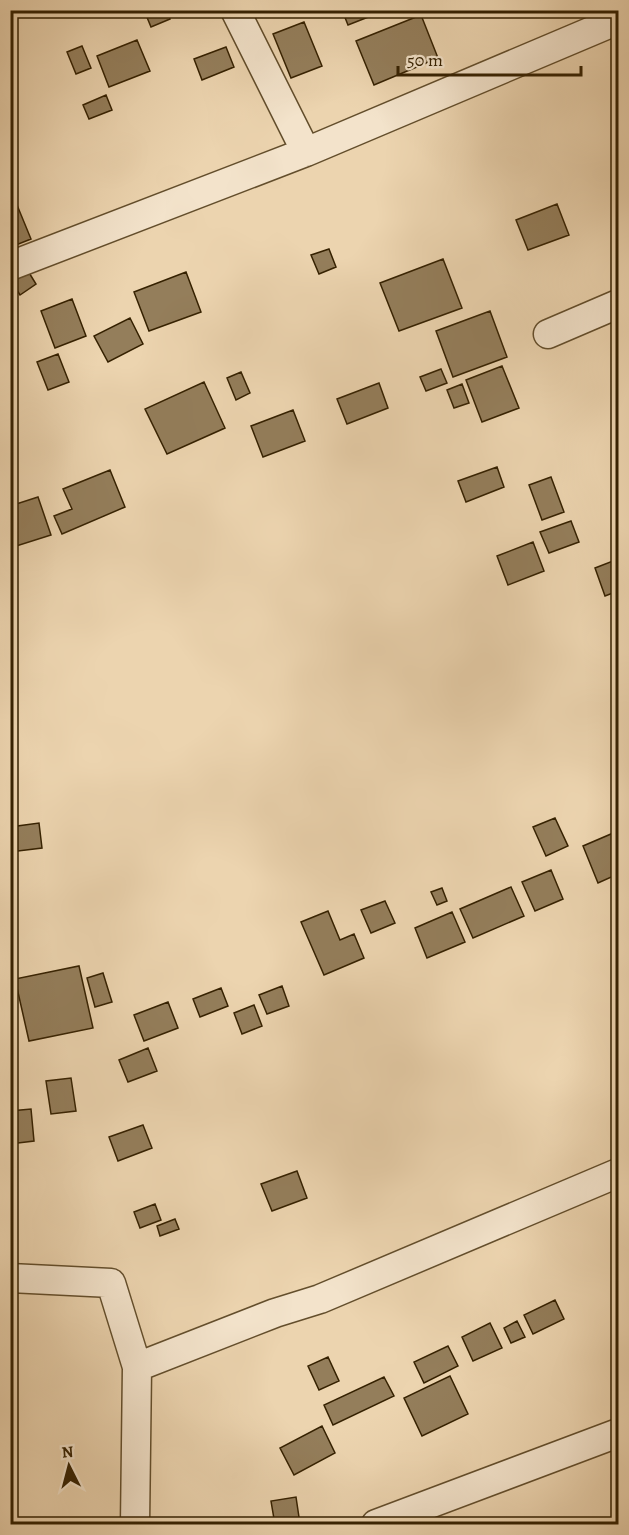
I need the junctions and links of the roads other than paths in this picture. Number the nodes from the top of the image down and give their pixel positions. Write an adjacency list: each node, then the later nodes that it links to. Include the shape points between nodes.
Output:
1 (235, 10): 3 (street)
2 (618, 20): 3 (street)
3 (306, 152): 4 (street)
4 (10, 266)
5 (618, 304): 6 (street)
6 (548, 334)
7 (618, 1173): 9 (street, via 320,1299)
8 (10, 1278): 9 (street, via 111,1283)
9 (137, 1367): 11 (street)
10 (618, 1433): 12 (street)
11 (135, 1524)
12 (376, 1524)

